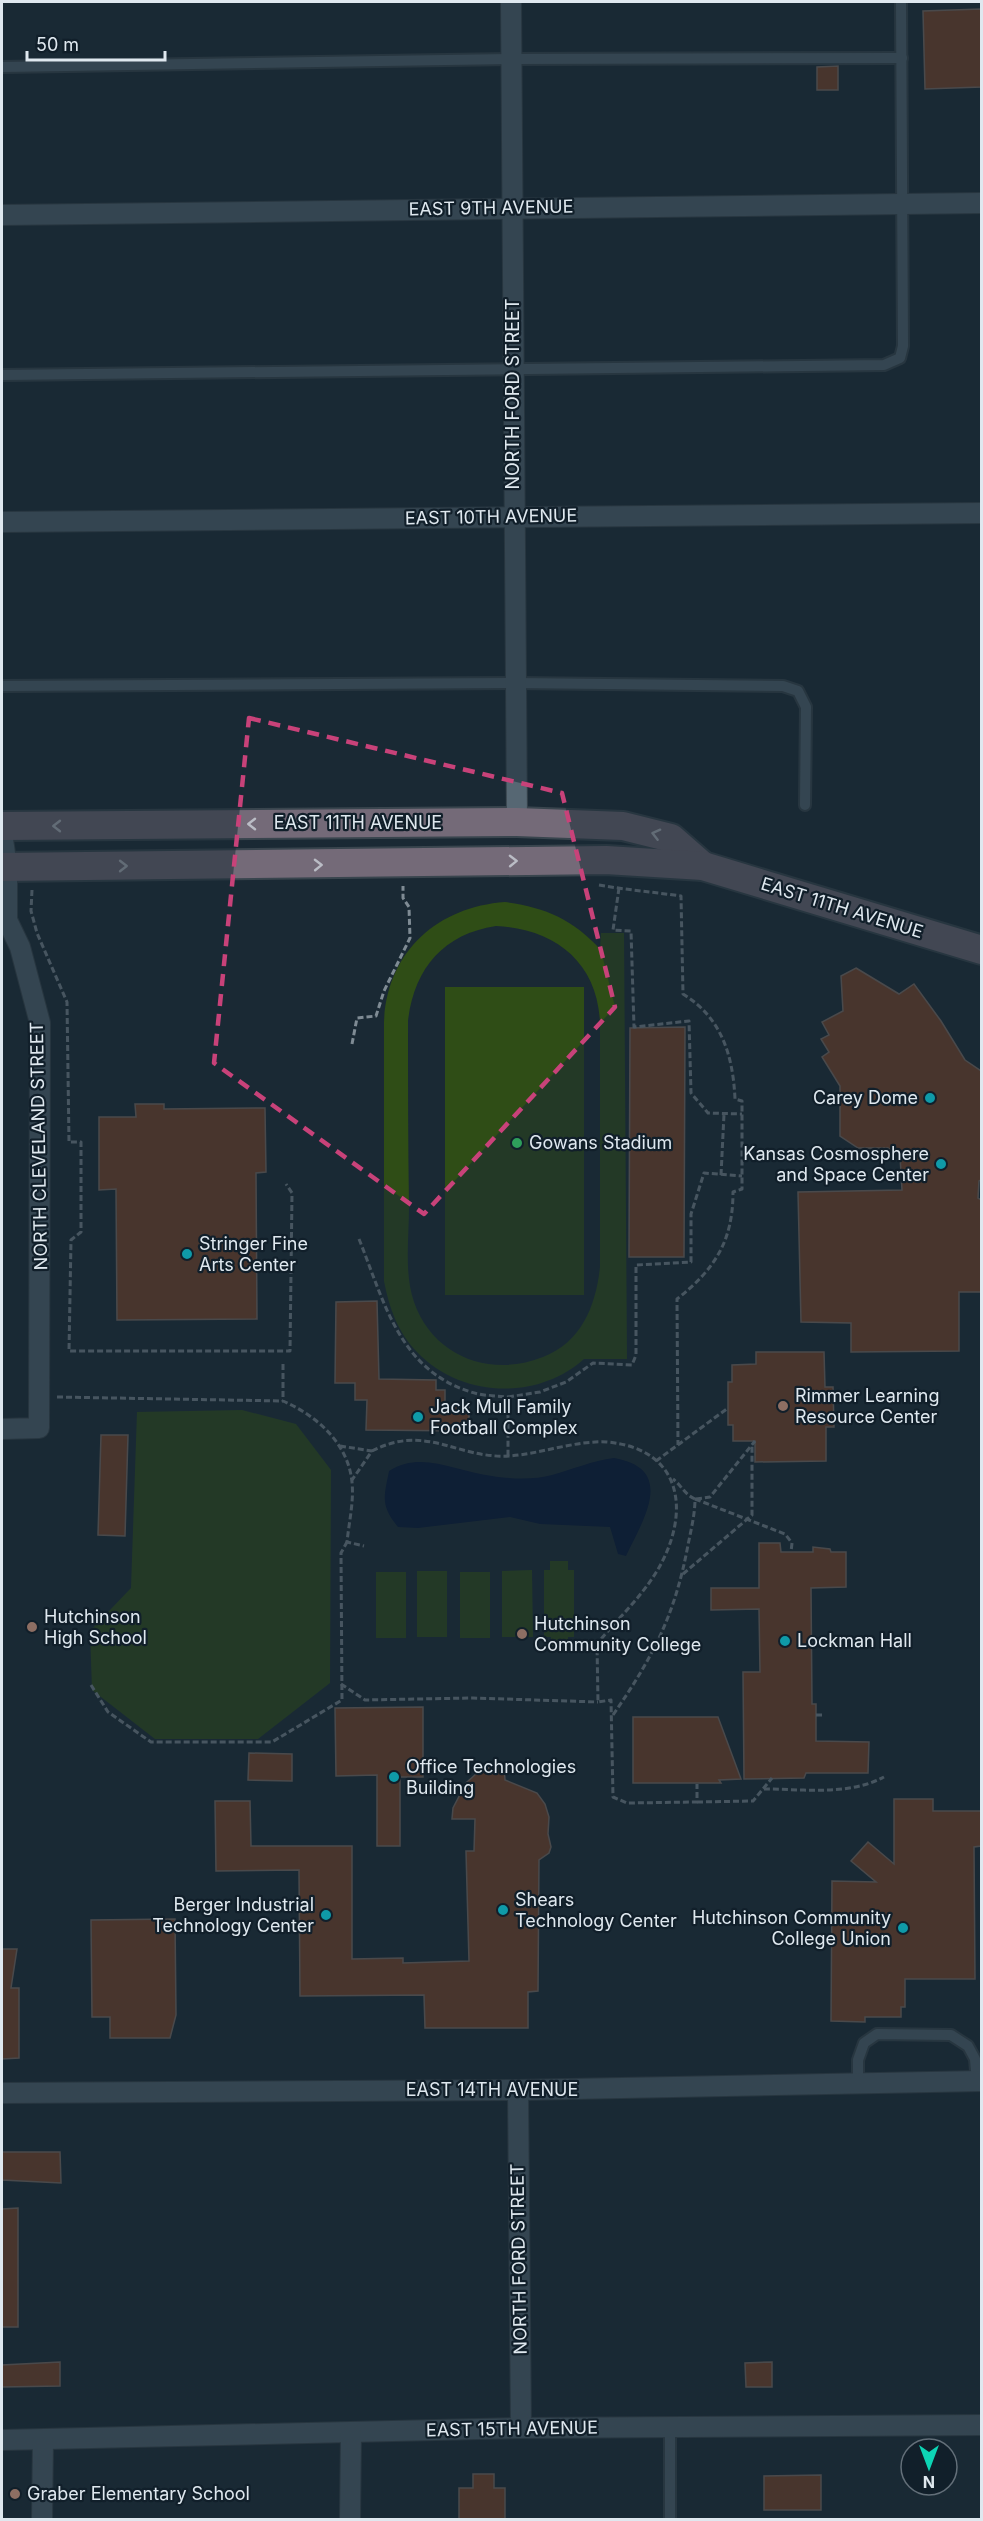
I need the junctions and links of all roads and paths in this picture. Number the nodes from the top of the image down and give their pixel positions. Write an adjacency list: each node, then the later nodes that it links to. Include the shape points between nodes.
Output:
1 (511, 2): 4 (street, NORTH FORD STREET)
2 (901, 2): 3 (lane)
3 (902, 58): 4 (lane); 6 (lane)
4 (511, 59): 5 (lane); 8 (street, NORTH FORD STREET)
5 (2, 67)
6 (903, 203): 7 (street, EAST 9TH AVENUE); 8 (street, EAST 9TH AVENUE); 10 (lane, via 903,346 900,358 884,365)
7 (981, 203)
8 (512, 208): 9 (street, EAST 9TH AVENUE); 10 (street, NORTH FORD STREET)
9 (2, 215)
10 (513, 371): 11 (lane); 13 (street, NORTH FORD STREET)
11 (2, 375)
12 (981, 513): 13 (street, EAST 10TH AVENUE)
13 (514, 516): 14 (street, EAST 10TH AVENUE); 15 (street, NORTH FORD STREET)
14 (2, 522)
15 (515, 683): 16 (lane); 17 (lane, via 783,686 798,691 806,707); 18 (street, NORTH FORD STREET)
16 (2, 686)
17 (805, 805)
18 (517, 822): 19 (street, EAST 11TH AVENUE, one-way to 19); 21 (street, EAST 11TH AVENUE, one-way to 18, via 671,838 623,826)
19 (2, 826)
20 (2, 833): 22 (street, NORTH CLEVELAND STREET)
21 (703, 866): 22 (street, EAST 11TH AVENUE, one-way to 21, via 606,860); 27 (street, EAST 11TH AVENUE)
22 (4, 867): 36 (street, NORTH CLEVELAND STREET, via 7,920 20,947 40,1023)
23 (591, 884): 26 (path)
24 (414, 886): 28 (path, via 403,886 403,898 409,907 410,938 376,1016 357,1018)
25 (29, 888): 33 (path, via 37,933 67,1002 69,1142 81,1143 81,1232 71,1240 69,1351 291,1351 292,1193)
26 (619, 888): 29 (path, via 613,930 631,931 634,1027 689,1021 691,1093 708,1113); 30 (path, via 681,896 682,994 698,1004 725,1042 733,1069 735,1099 742,1101)
27 (981, 950)
28 (352, 1044)
29 (724, 1113): 30 (path); 31 (path)
30 (742, 1114): 32 (path)
31 (721, 1175): 32 (path); 37 (path, via 704,1173 697,1189 690,1262 636,1265 636,1355 632,1365 593,1363 586,1371 540,1392)
32 (742, 1176): 42 (path, via 742,1189 733,1192 733,1217 726,1240 709,1271 677,1299)
33 (286, 1184)
34 (358, 1239): 37 (path, via 398,1336 426,1367 472,1393)
35 (284, 1364): 38 (path)
36 (40, 1397): 38 (path); 40 (street, NORTH CLEVELAND STREET, via 39,1428)
37 (508, 1398): 46 (path)
38 (283, 1401): 43 (path, via 313,1418)
39 (728, 1408): 42 (path)
40 (2, 1429)
41 (755, 1441): 44 (path)
42 (678, 1445): 47 (path)
43 (340, 1446): 45 (path); 49 (path)
44 (752, 1446): 50 (path, via 710,1497); 51 (path, via 752,1515)
45 (372, 1450): 46 (path, via 411,1440 434,1441 480,1455); 49 (path)
46 (508, 1456): 47 (path, via 595,1442 610,1443)
47 (656, 1461): 48 (path)
48 (673, 1479): 50 (path, via 685,1495); 58 (path, via 675,1523 658,1569 631,1607 597,1644)
49 (352, 1480): 52 (path)
50 (695, 1499): 51 (path); 55 (path)
51 (746, 1521): 54 (path, via 786,1534 792,1543); 55 (path)
52 (347, 1542): 53 (path); 56 (path, via 341,1554)
53 (364, 1546)
54 (791, 1552)
55 (682, 1575): 61 (path, via 654,1652)
56 (341, 1684): 57 (path, via 342,1700 272,1742 151,1742 108,1712); 58 (path, via 365,1700)
57 (91, 1685)
58 (598, 1702): 61 (path, via 611,1700)
59 (816, 1715): 60 (path)
60 (823, 1715)
61 (612, 1717): 66 (path, via 613,1797 627,1803)
62 (884, 1777): 65 (path, via 850,1790)
63 (772, 1778): 65 (path)
64 (697, 1784): 66 (path)
65 (764, 1789): 66 (path, via 753,1801)
66 (697, 1802)
67 (979, 2081): 68 (street, EAST 14TH AVENUE); 68 (lane, via 968,2046 951,2035 877,2034 864,2043 858,2060)
68 (858, 2084): 69 (street, EAST 14TH AVENUE)
69 (518, 2090): 70 (street, EAST 14TH AVENUE); 73 (street, NORTH FORD STREET)
70 (2, 2093)
71 (981, 2425): 72 (street, EAST 15TH AVENUE)
72 (670, 2427): 73 (street, EAST 15TH AVENUE); 79 (lane)
73 (521, 2428): 74 (street, EAST 15TH AVENUE)
74 (351, 2433): 76 (street, EAST 15TH AVENUE); 78 (street)
75 (2, 2440): 76 (street, EAST 15TH AVENUE)
76 (43, 2440): 77 (street)
77 (42, 2520)
78 (350, 2520)
79 (670, 2520)

